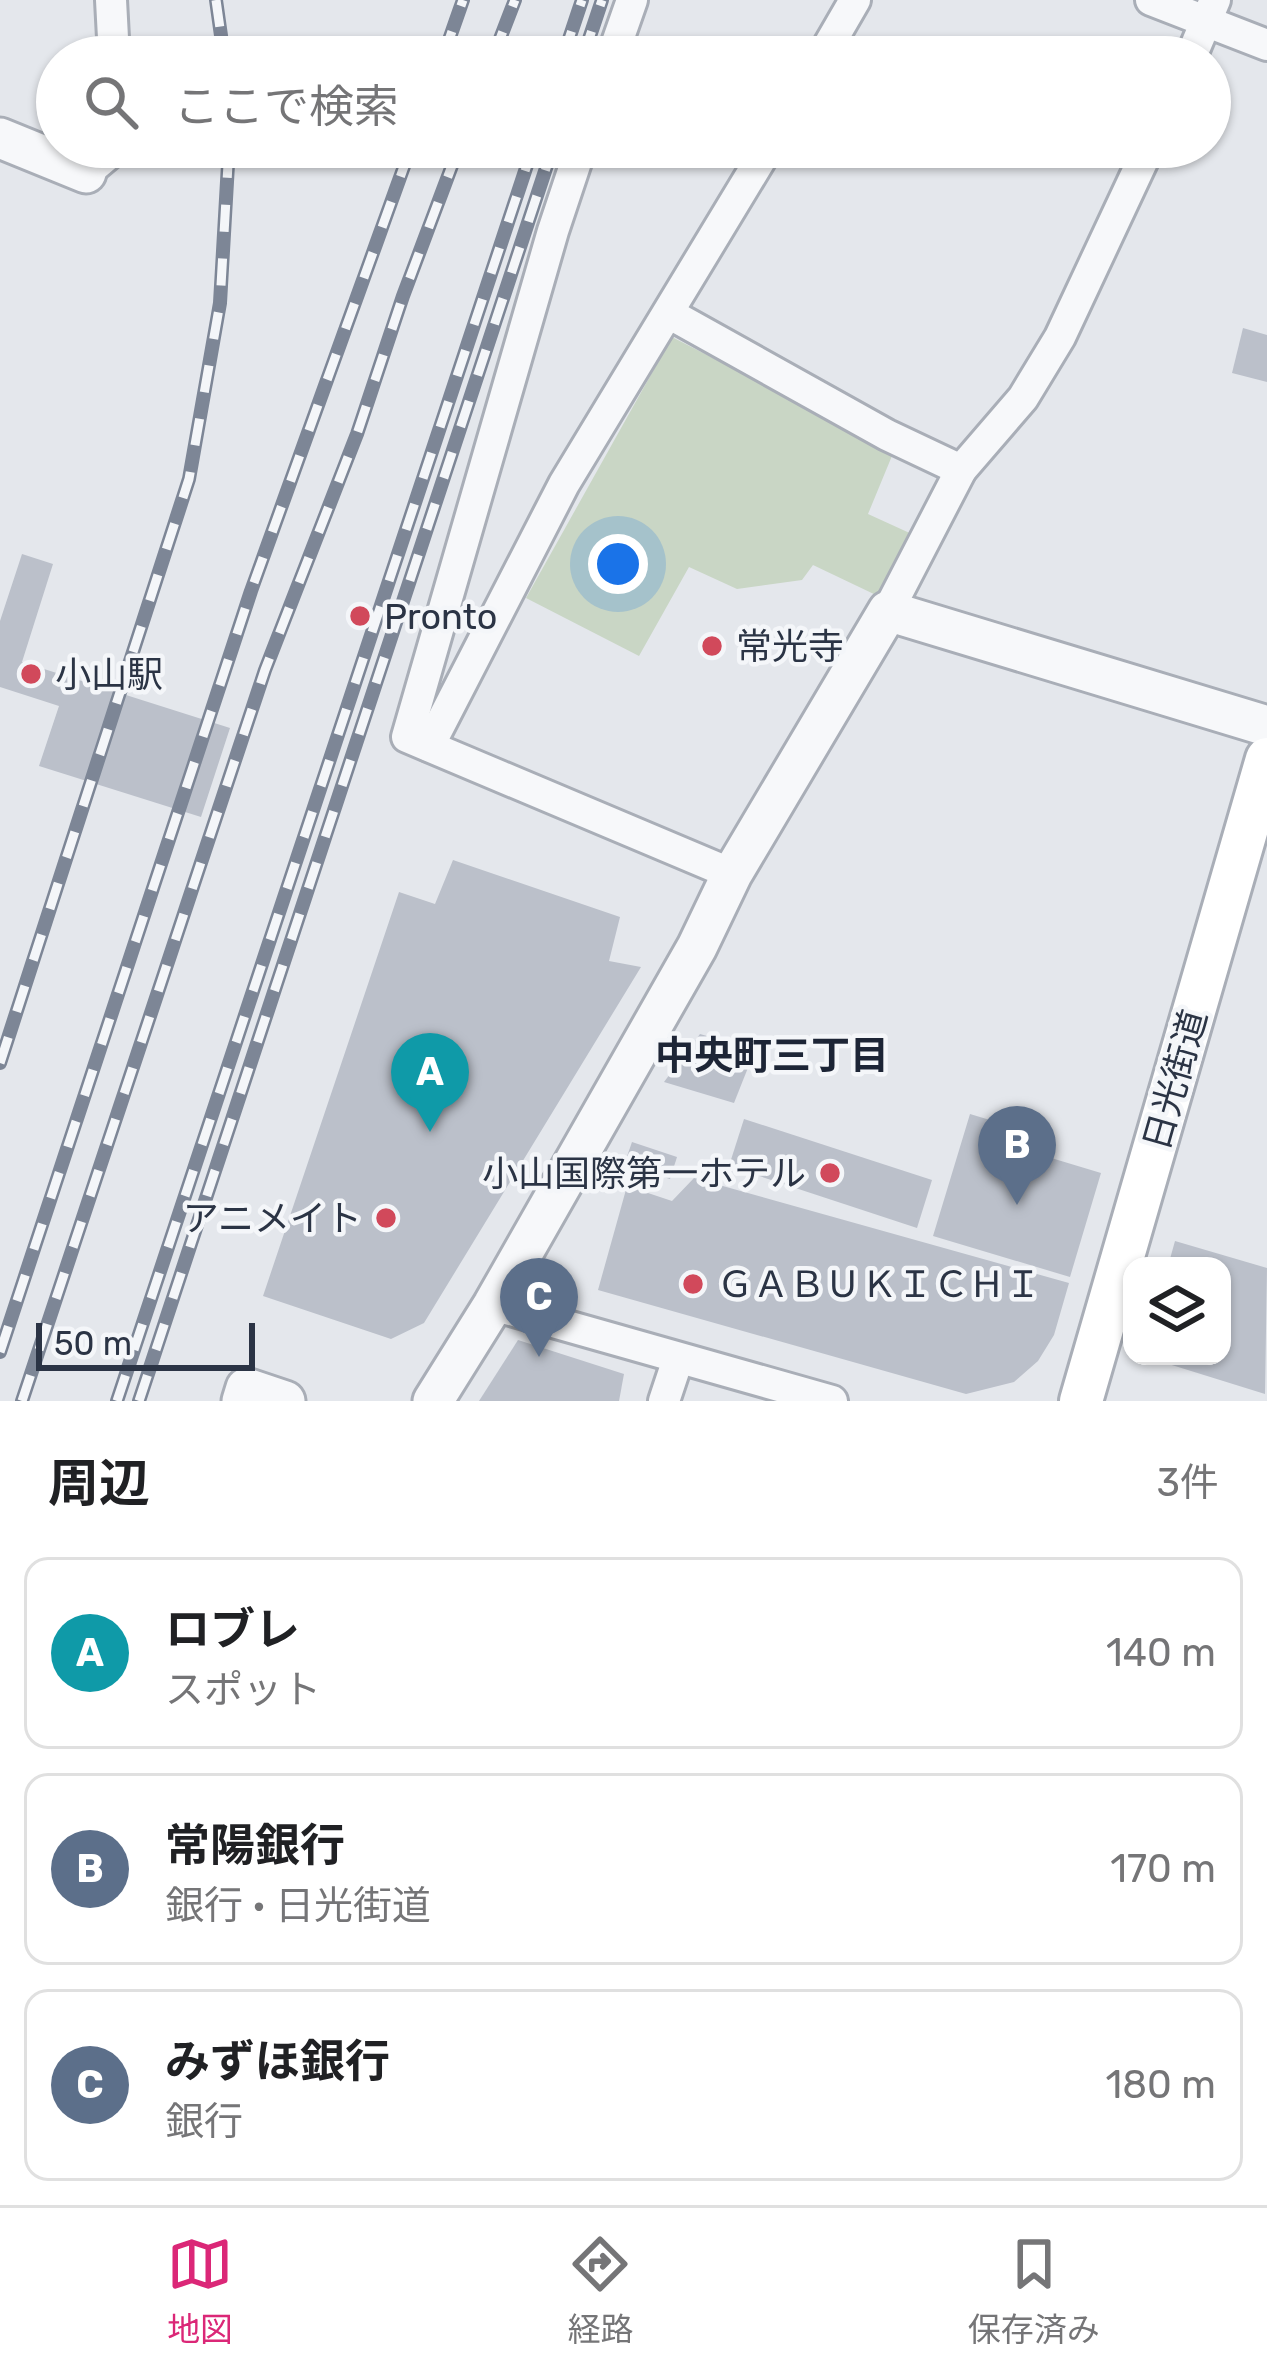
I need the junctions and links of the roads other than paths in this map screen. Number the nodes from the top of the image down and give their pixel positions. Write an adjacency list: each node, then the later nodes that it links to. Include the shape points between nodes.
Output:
1 (111, 0): 6 (street)
2 (632, 0): 7 (street)
3 (856, 0): 8 (street)
4 (1151, 0): 5 (street)
5 (1211, 11): 9 (street)
6 (113, 36)
7 (620, 36)
8 (835, 36)
9 (1267, 46)
10 (0, 138): 11 (street)
11 (36, 153)
12 (74, 168): 17 (street)
13 (92, 168): 17 (street)
14 (574, 168): 22 (street, via 407,737)
15 (757, 168): 18 (street)
16 (1139, 168): 19 (street, via 1060,337 1023,398)
17 (86, 173)
18 (670, 314): 19 (street); 22 (street, via 564,484)
19 (961, 470): 20 (street)
20 (888, 611): 21 (street); 24 (street)
21 (1267, 726)
22 (429, 746): 24 (street)
23 (1267, 759): 32 (main road, 日光街道)
24 (732, 874): 25 (street)
25 (493, 1305): 26 (street); 29 (street)
26 (678, 1359): 30 (street); 31 (street)
27 (242, 1401): 28 (street, via 246,1388)
28 (285, 1401)
29 (433, 1401)
30 (664, 1401)
31 (832, 1401)
32 (1082, 1401)

